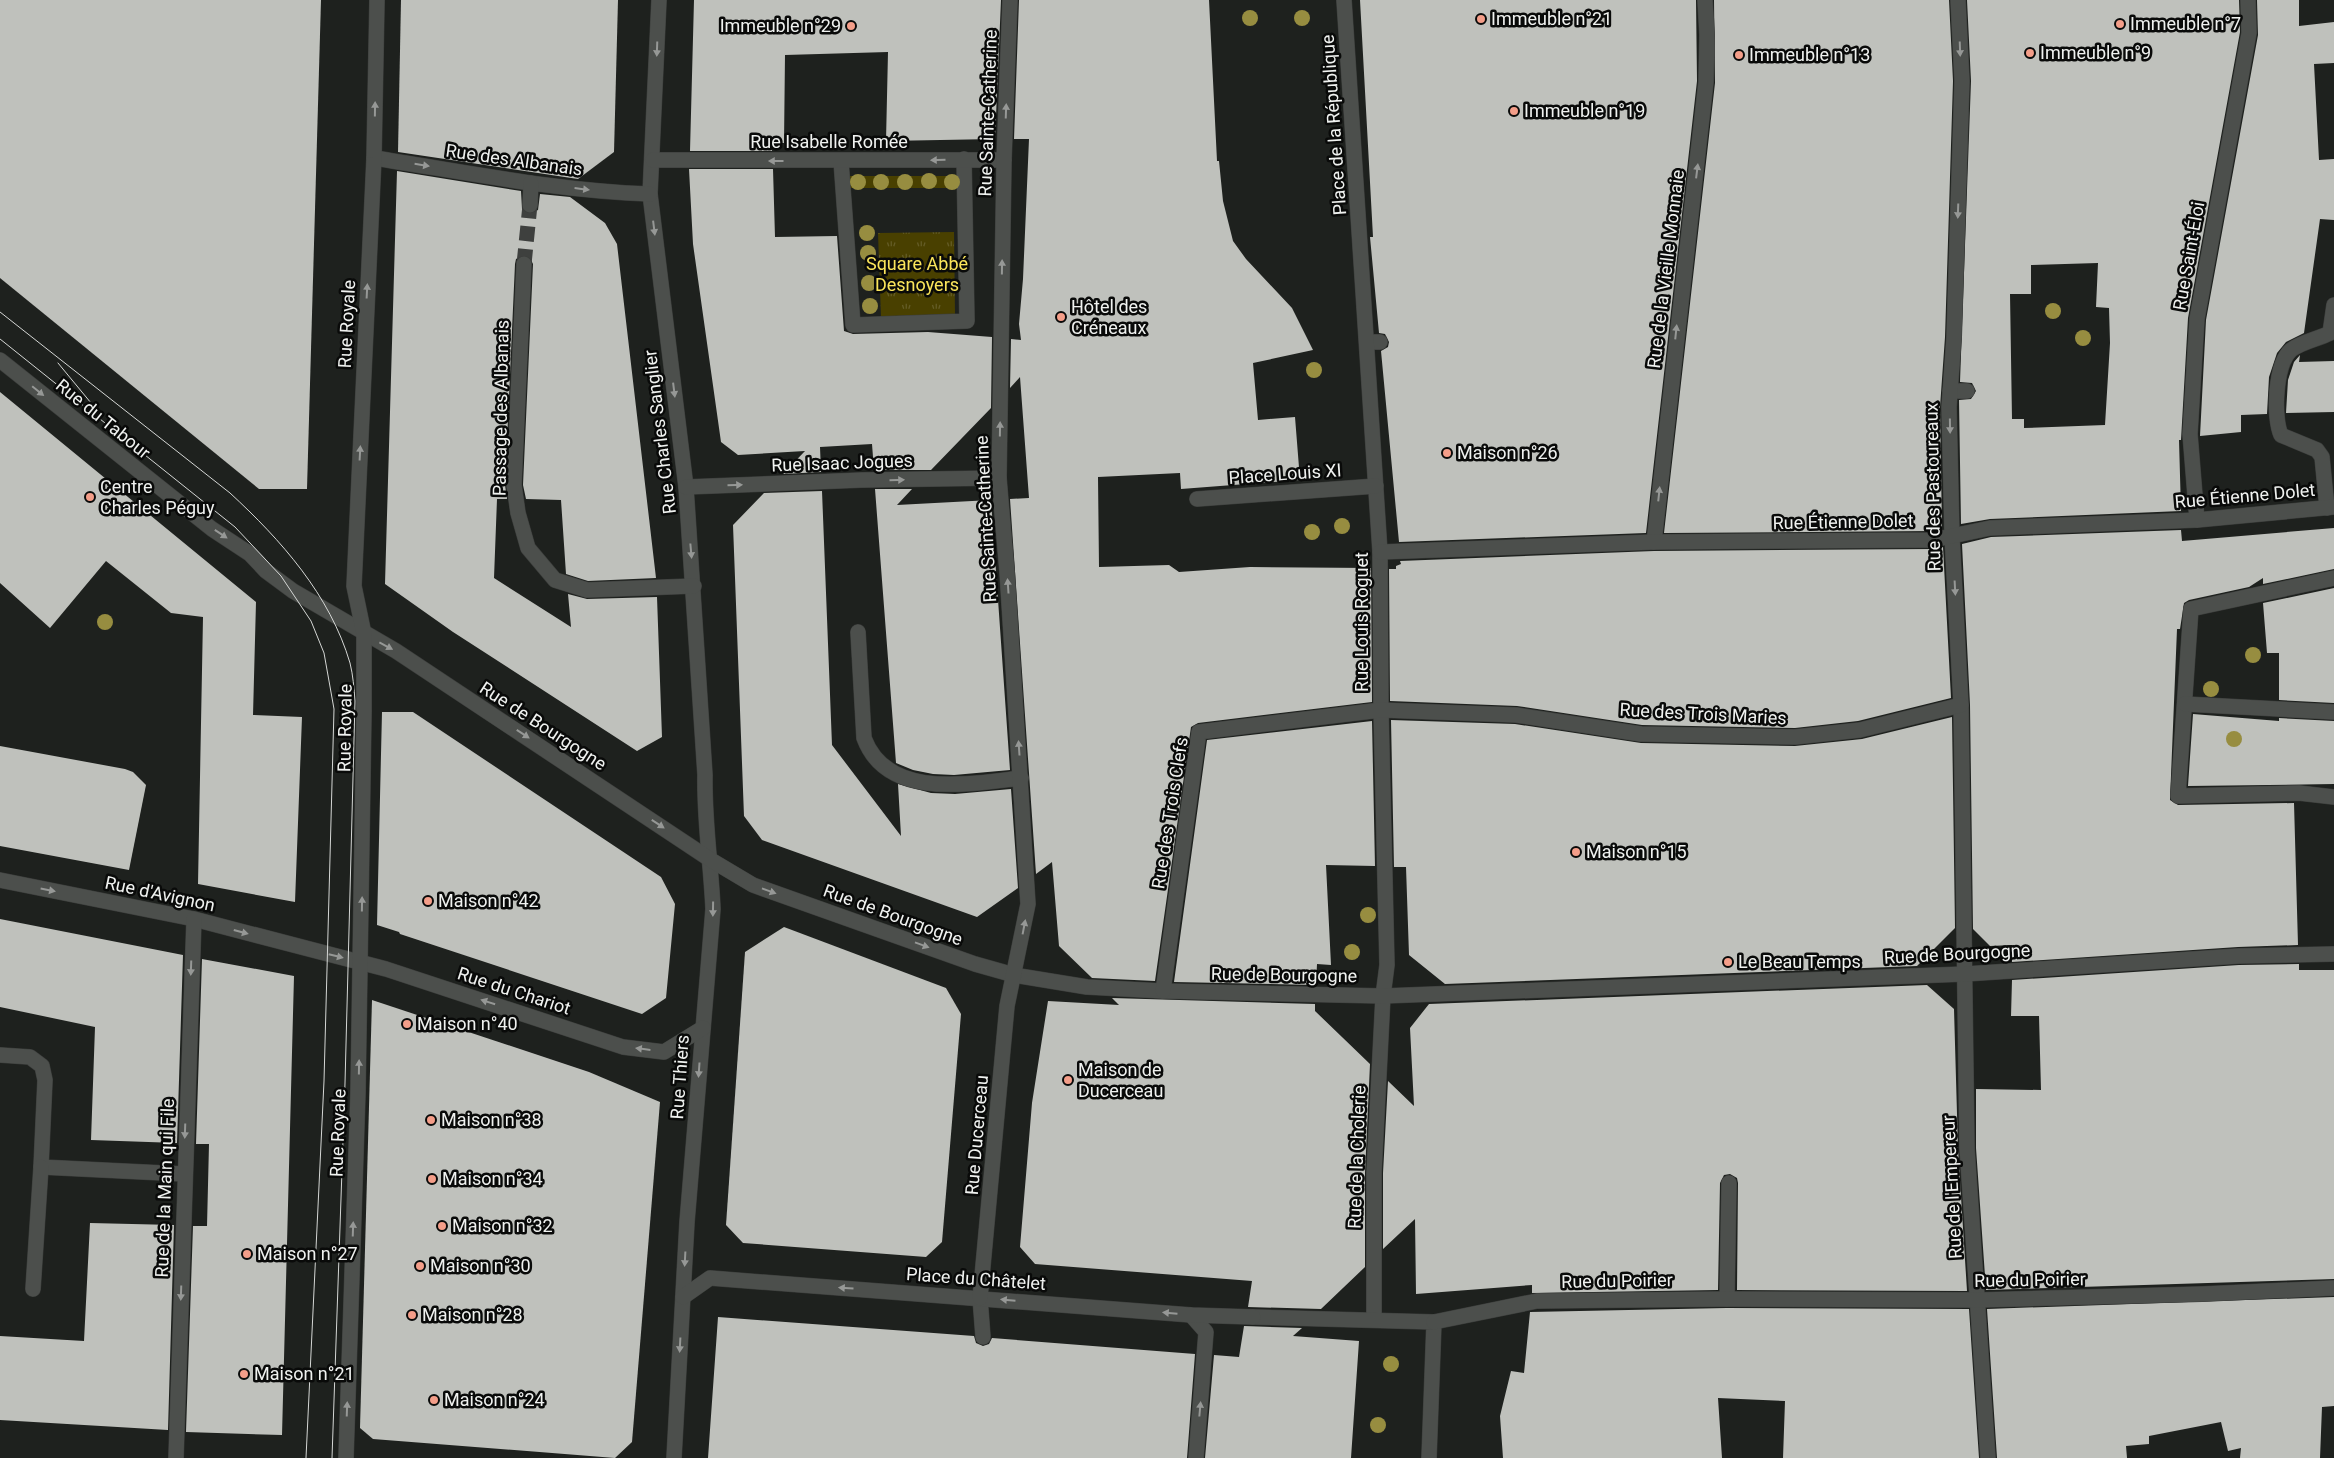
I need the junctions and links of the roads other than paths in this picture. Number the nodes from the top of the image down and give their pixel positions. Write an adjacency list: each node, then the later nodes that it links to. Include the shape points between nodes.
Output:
1 (377, 0): 8 (street, Rue Royale, one-way to 1)
2 (659, 0): 10 (street, Rue Charles Sanglier, one-way to 10)
3 (1010, 0): 11 (street, Rue Sainte-Catherine, one-way to 3)
4 (1344, 0): 16 (street, Place de la République)
5 (1705, 0): 29 (street, Rue de la Vieille Monnaie, one-way to 5, via 1706,82)
6 (1958, 0): 20 (street, Rue des Pastoureaux, one-way to 20, via 1962,81)
7 (2248, 0): 27 (street, Rue Saint-Éloi, via 2249,32 2197,319 2190,434)
8 (374, 158): 13 (street, Rue des Albanais, one-way to 13); 35 (street, Rue Royale, one-way to 8, via 354,586)
9 (964, 159): 11 (street, Rue Isabelle Romée); 12 (street, Rue Isabelle Romée, one-way to 12); 12 (street, via 967,321 853,325)
10 (653, 160): 12 (street, Rue Isabelle Romée, one-way to 10); 14 (street, Rue Charles Sanglier)
11 (1004, 160): 22 (street, Rue Sainte-Catherine, one-way to 11)
12 (841, 161)
13 (531, 182): 14 (street, Rue des Albanais, one-way to 14); 15 (street)
14 (650, 194): 24 (street, Rue Charles Sanglier, one-way to 24)
15 (530, 205)
16 (1361, 248): 23 (street, Rue Louis Roguet, via 1374,342)
17 (524, 264): 32 (street, Passage des Albanais, via 514,485 528,548 555,580 587,590)
18 (2334, 304): 26 (street, via 2330,333 2292,349 2286,356 2276,392 2281,435 2317,450 2322,457)
19 (0, 360): 33 (street, Rue du Tabour, one-way to 33, via 205,523 250,554 266,571)
20 (1950, 391): 21 (street); 28 (street, Rue des Pastoureaux, one-way to 28)
21 (1967, 391)
22 (999, 478): 24 (street, Rue Isaac Jogues, one-way to 22); 40 (street, Rue Sainte-Catherine, one-way to 22)
23 (1376, 486): 25 (street, Place Louis XI); 30 (street, Rue Louis Roguet)
24 (686, 487): 32 (street, Rue Charles Sanglier, one-way to 32)
25 (1197, 499)
26 (2330, 507): 27 (street, Rue Étienne Dolet)
27 (2197, 520): 28 (street, Rue Étienne Dolet, via 1990,528)
28 (1952, 536): 29 (street, Rue Étienne Dolet, via 1933,540); 37 (street, Rue des Pastoureaux, one-way to 37)
29 (1654, 542): 30 (street, Rue Étienne Dolet)
30 (1380, 552): 38 (street, Rue Louis Roguet)
31 (2334, 578): 36 (street, via 2191,609)
32 (694, 586): 42 (street, Rue Charles Sanglier, via 704,806)
33 (329, 612): 35 (street, Rue de Bourgogne)
34 (858, 632): 40 (street, via 864,738 869,752 880,764 893,774 942,785)
35 (364, 634): 42 (street, Rue de Bourgogne, one-way to 42, via 416,664); 47 (street, Rue Royale, one-way to 35)
36 (2185, 704): 39 (street); 41 (street, via 2178,796 2299,793)
37 (1961, 705): 38 (street, Rue des Trois Maries, via 1860,730 1795,737 1641,734 1516,715); 48 (street, Rue des Pastoureaux)
38 (1381, 710): 50 (street, Rue des Trois Clefs, via 1199,732); 51 (street, Rue Louis Roguet, via 1387,965)
39 (2334, 712)
40 (1021, 778): 49 (street, Rue Sainte-Catherine, one-way to 40, via 1028,904)
41 (2334, 797)
42 (711, 860): 49 (street, Rue de Bourgogne, one-way to 49, via 753,885); 52 (street, Rue Thiers, one-way to 52, via 713,909)
43 (0, 880): 44 (street, Rue d'Avignon, one-way to 44)
44 (194, 920): 45 (street, Rue d'Avignon, one-way to 45); 55 (street, Rue de la Main qui File, one-way to 55)
45 (310, 950): 47 (street, Rue du Chariot, one-way to 47)
46 (2334, 954): 48 (street, Rue de Bourgogne, via 2239,956)
47 (361, 962): 52 (street, Rue du Chariot, one-way to 47, via 664,1052 623,1047); 69 (street, Rue Royale, one-way to 47)
48 (1965, 974): 51 (street, Rue de Bourgogne); 62 (street, Rue de l'Empereur, via 1967,1148)
49 (1014, 975): 50 (street, Rue de Bourgogne, via 1086,987); 60 (street, Rue Ducerceau, via 1007,1006)
50 (1163, 991): 51 (street, Rue de Bourgogne)
51 (1382, 996): 65 (street, Rue de la Cholerie, via 1374,1172)
52 (702, 1028): 59 (street, Rue Thiers, one-way to 59)
53 (0, 1055): 54 (street, via 30,1057 42,1066 45,1080)
54 (41, 1167): 55 (street); 58 (street)
55 (184, 1174): 68 (street, Rue de la Main qui File, one-way to 68)
56 (1729, 1184): 61 (street)
57 (2334, 1288): 62 (street, Rue du Poirier)
58 (33, 1289)
59 (683, 1297): 60 (street, Place du Châtelet, one-way to 59, via 710,1278); 70 (street, one-way to 70)
60 (980, 1298): 64 (street, Place du Châtelet, one-way to 60); 67 (street, Rue Ducerceau)
61 (1727, 1299): 62 (street, Rue du Poirier); 63 (street, Rue du Poirier)
62 (1978, 1300): 73 (street, Rue de l'Empereur)
63 (1537, 1301): 66 (street, Place du Châtelet)
64 (1191, 1315): 65 (street, Place du Châtelet); 71 (street, one-way to 64, via 1206,1332)
65 (1374, 1319): 66 (street, Place du Châtelet)
66 (1434, 1322): 72 (street)
67 (983, 1337)
68 (176, 1458)
69 (346, 1458)
70 (674, 1458)
71 (1196, 1458)
72 (1429, 1458)
73 (1988, 1458)

